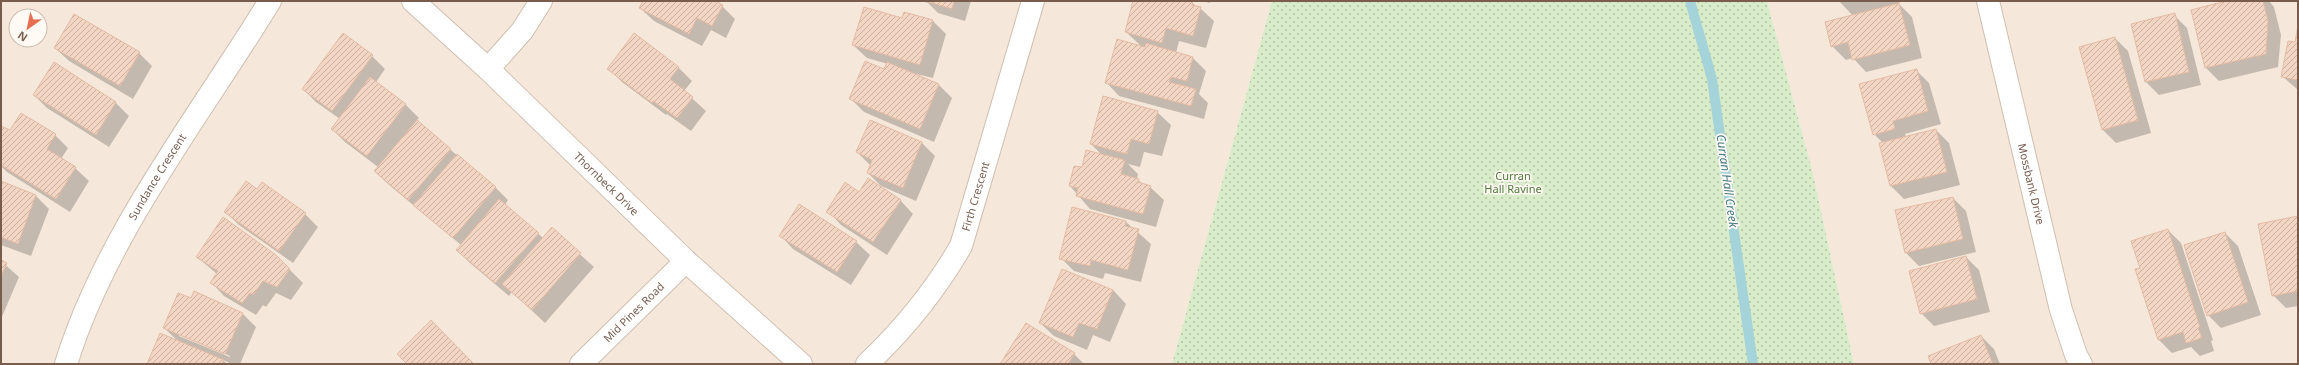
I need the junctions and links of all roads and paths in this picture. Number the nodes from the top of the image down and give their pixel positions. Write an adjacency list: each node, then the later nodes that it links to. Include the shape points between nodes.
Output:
1 (270, 1): 8 (street, Sundance Crescent, via 163,168 100,276 77,328)
2 (413, 1): 6 (street, Thornbeck Drive)
3 (542, 1): 6 (street, via 522,31)
4 (1033, 1): 11 (street, Firth Crescent, via 961,246 942,280)
5 (1988, 1): 12 (street, Mossbank Drive, via 2061,310)
6 (488, 69): 7 (street, Thornbeck Drive)
7 (686, 261): 9 (street, Mid Pines Road); 10 (street, Thornbeck Drive)
8 (66, 364)
9 (581, 364)
10 (801, 364)
11 (868, 364)
12 (2081, 364)

